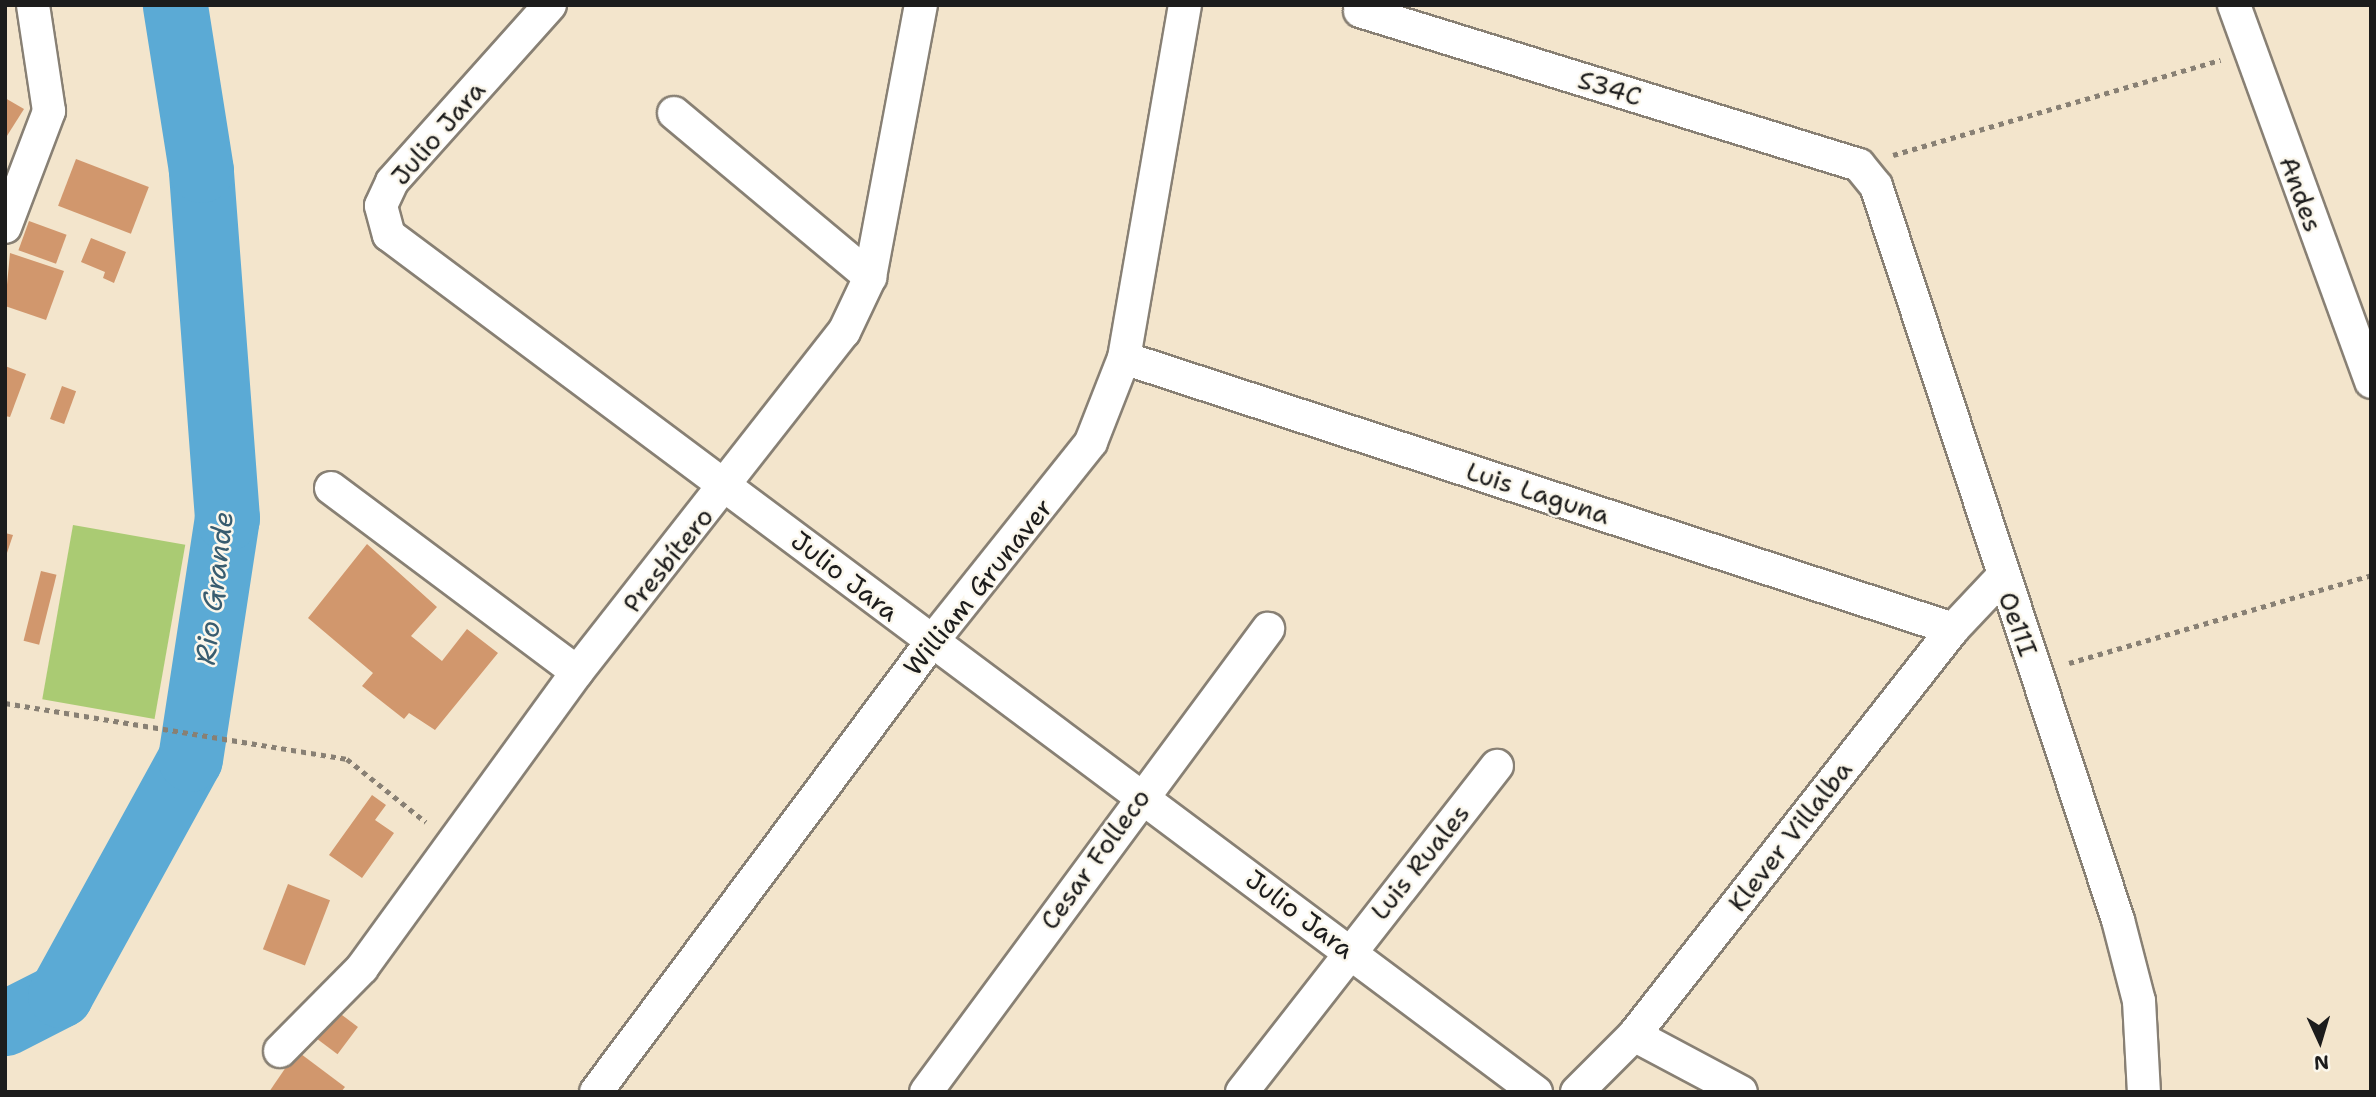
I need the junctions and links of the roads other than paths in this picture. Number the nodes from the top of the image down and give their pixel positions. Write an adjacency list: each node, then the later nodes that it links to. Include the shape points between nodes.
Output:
1 (33, 5): 9 (street, via 49,111)
2 (1185, 5): 11 (street, William Grunaver)
3 (2234, 5): 12 (street, Andes)
4 (918, 6): 10 (street, Presbítero)
5 (545, 7): 13 (street, Julio Jara, via 392,182 381,206 388,235)
6 (1360, 12): 8 (street, S34C)
7 (674, 113): 10 (street)
8 (1859, 166): 15 (street, Oe11I, via 1887,214)
9 (5, 227)
10 (870, 277): 13 (street, Presbítero, via 844,332)
11 (1124, 358): 17 (street, Luis Laguna); 18 (street, William Grunaver, via 1107,411 1071,472)
12 (2371, 382)
13 (728, 485): 18 (street, Julio Jara); 19 (street, Presbítero)
14 (331, 488): 19 (street)
15 (2001, 578): 17 (street, Klever Villalba); 31 (street, Oe11I, via 2118,920 2139,1001)
16 (1268, 629): 21 (street, Cesar Folleco)
17 (1952, 629): 23 (street, Klever Villalba)
18 (930, 644): 21 (street, Julio Jara); 25 (street, William Grunaver)
19 (577, 673): 24 (street, Presbítero, via 456,846 362,968)
20 (1497, 766): 22 (street, Luis Ruales)
21 (1143, 793): 22 (street, Julio Jara); 26 (street, Cesar Folleco)
22 (1348, 951): 27 (street, Luis Ruales); 28 (street, Julio Jara)
23 (1633, 1035): 29 (street, Klever Villalba); 30 (street)
24 (280, 1051)
25 (596, 1092)
26 (926, 1092)
27 (1242, 1092)
28 (1536, 1092)
29 (1577, 1092)
30 (1741, 1092)
31 (2144, 1092)

